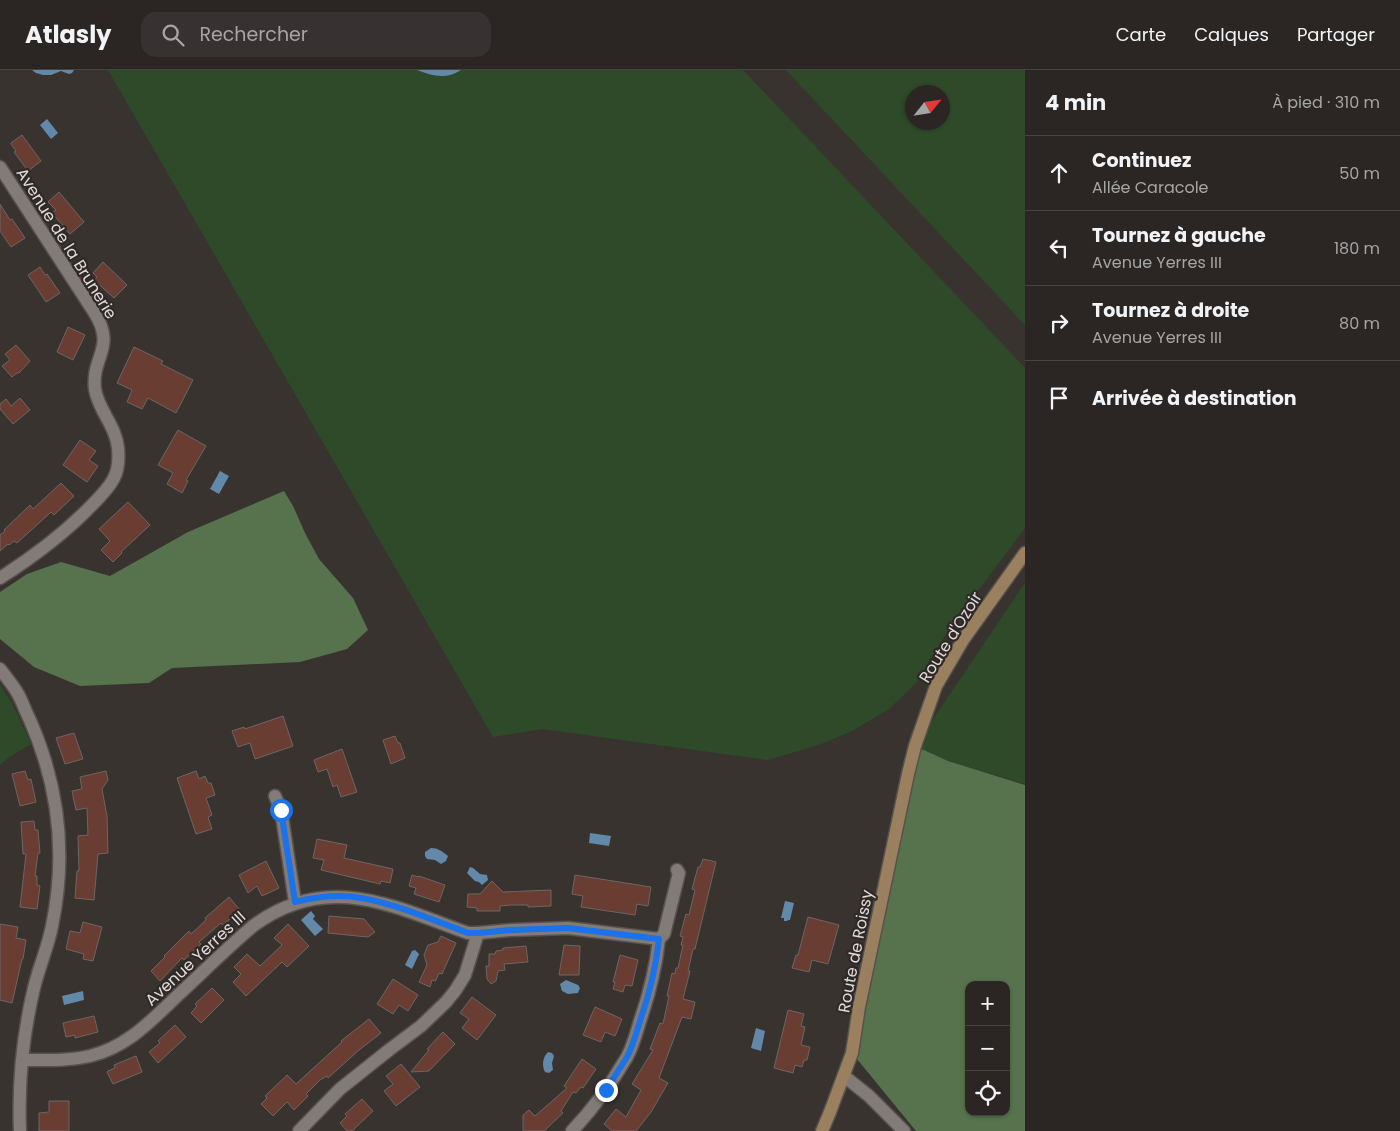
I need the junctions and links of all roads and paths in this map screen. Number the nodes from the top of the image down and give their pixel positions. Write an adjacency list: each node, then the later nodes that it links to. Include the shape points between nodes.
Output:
1 (0, 167): 3 (street, Avenue de la Brunerie, via 102,327 104,341 95,390 114,431 118,450 116,474 99,498 71,527)
2 (1025, 553): 5 (main road, Route d'Ozoir, via 963,640 936,686)
3 (0, 578)
4 (0, 669): 11 (street, via 18,694 43,753 59,839 60,867 52,927 34,987)
5 (908, 774): 12 (main road, Route de Roissy, via 852,1053)
6 (275, 796): 8 (street, via 281,810)
7 (677, 870): 10 (street, via 679,873 664,934)
8 (295, 902): 9 (street, Avenue Yerres III, via 335,896 359,897 468,933); 11 (street, Avenue Yerres III, via 253,926 125,1042 81,1058)
9 (478, 933): 10 (street, Avenue Yerres III, via 568,928); 14 (street, via 464,975 446,1002 421,1026 340,1089)
10 (659, 939): 15 (street, via 645,1006 630,1050 606,1090)
11 (22, 1060): 13 (street)
12 (844, 1076): 16 (main road, Route de Roissy); 17 (street)
13 (20, 1131)
14 (299, 1131)
15 (572, 1131)
16 (822, 1131)
17 (904, 1131)

